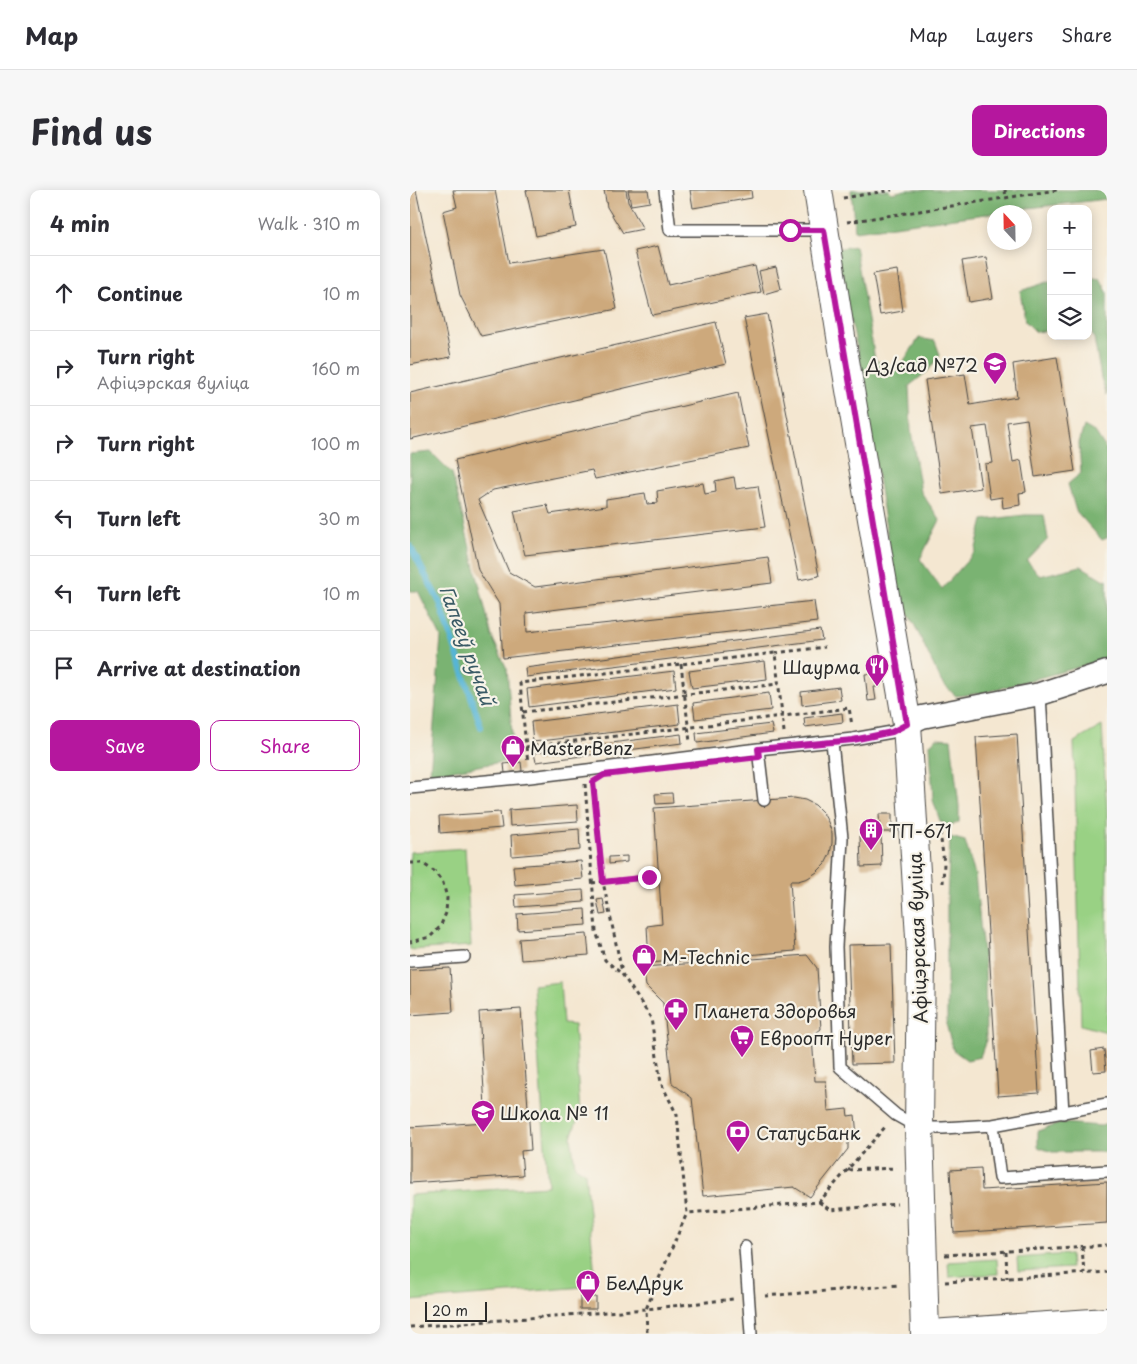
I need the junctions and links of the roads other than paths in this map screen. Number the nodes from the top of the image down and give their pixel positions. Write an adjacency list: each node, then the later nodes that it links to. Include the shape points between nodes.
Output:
1 (664, 190): 3 (lane, via 670,230)
2 (829, 194): 3 (street, Афіцэрская вуліца)
3 (834, 226): 6 (street, Афіцэрская вуліца)
4 (1107, 672): 5 (street)
5 (1040, 694): 6 (street, via 922,717); 14 (lane)
6 (907, 724): 7 (lane, via 892,732); 15 (street, Афіцэрская вуліца, via 921,954)
7 (832, 742): 8 (lane); 15 (lane, via 842,838 836,947 840,1067)
8 (758, 749): 9 (lane); 10 (lane)
9 (410, 788)
10 (764, 800)
11 (464, 958): 12 (lane)
12 (410, 961)
13 (1107, 1104): 14 (lane)
14 (1062, 1112): 16 (lane)
15 (907, 1121): 16 (lane, via 943,1128); 21 (street, Афіцэрская вуліца)
16 (994, 1125): 17 (lane, via 1000,1178)
17 (1107, 1171)
18 (745, 1247): 20 (lane)
19 (1107, 1322): 22 (street)
20 (751, 1334)
21 (925, 1334)
22 (931, 1334)

